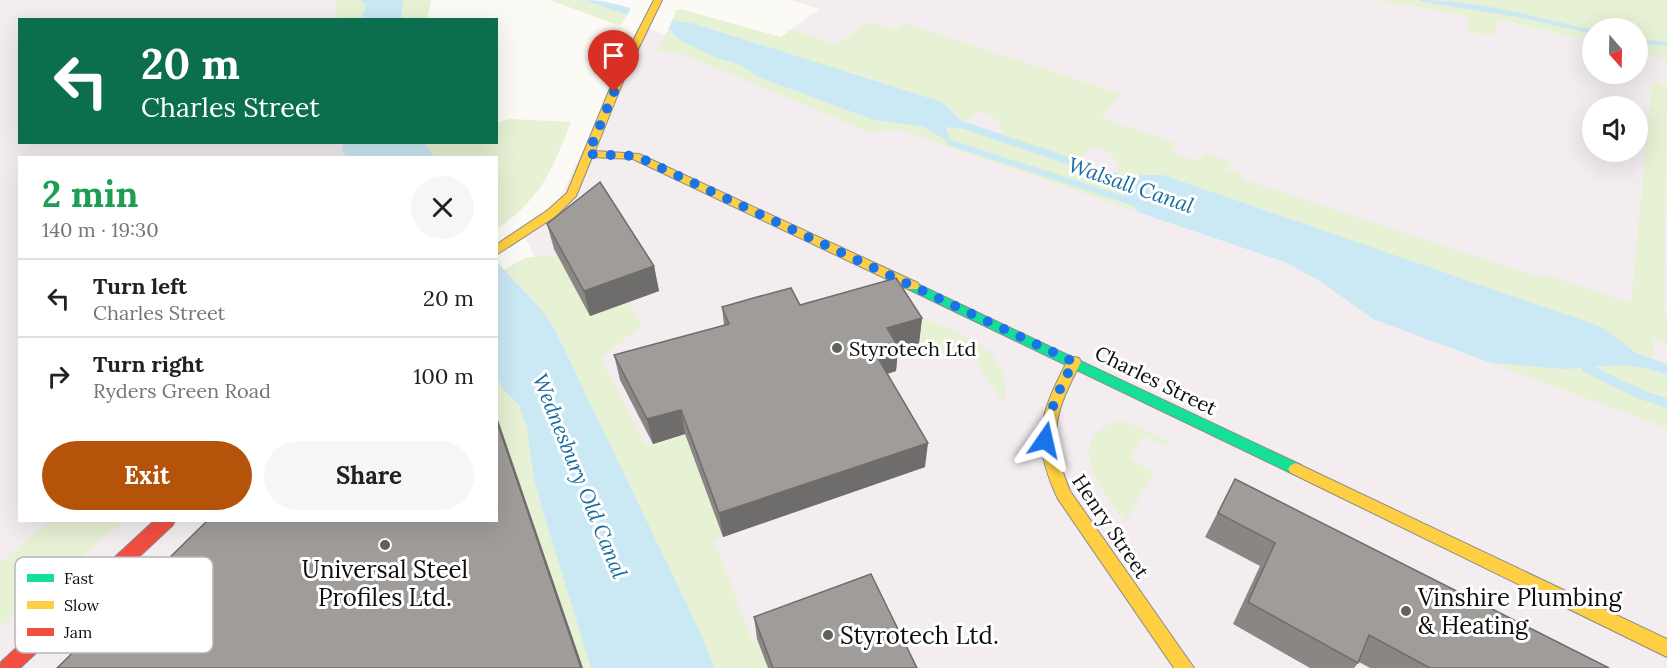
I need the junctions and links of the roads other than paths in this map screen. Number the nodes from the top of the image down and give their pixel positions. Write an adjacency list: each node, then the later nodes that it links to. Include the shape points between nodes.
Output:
1 (657, 2): 2 (street, via 621,74)
2 (588, 154): 3 (street, via 572,194 552,213); 4 (street, Charles Street, via 636,156)
3 (498, 250)
4 (1074, 362): 7 (street, Charles Street); 10 (street, Henry Street, via 1056,394 1048,419 1045,440 1050,466 1064,494)
5 (165, 522): 6 (street)
6 (127, 557)
7 (1667, 648)
8 (24, 653): 9 (street)
9 (8, 668)
10 (1185, 668)

